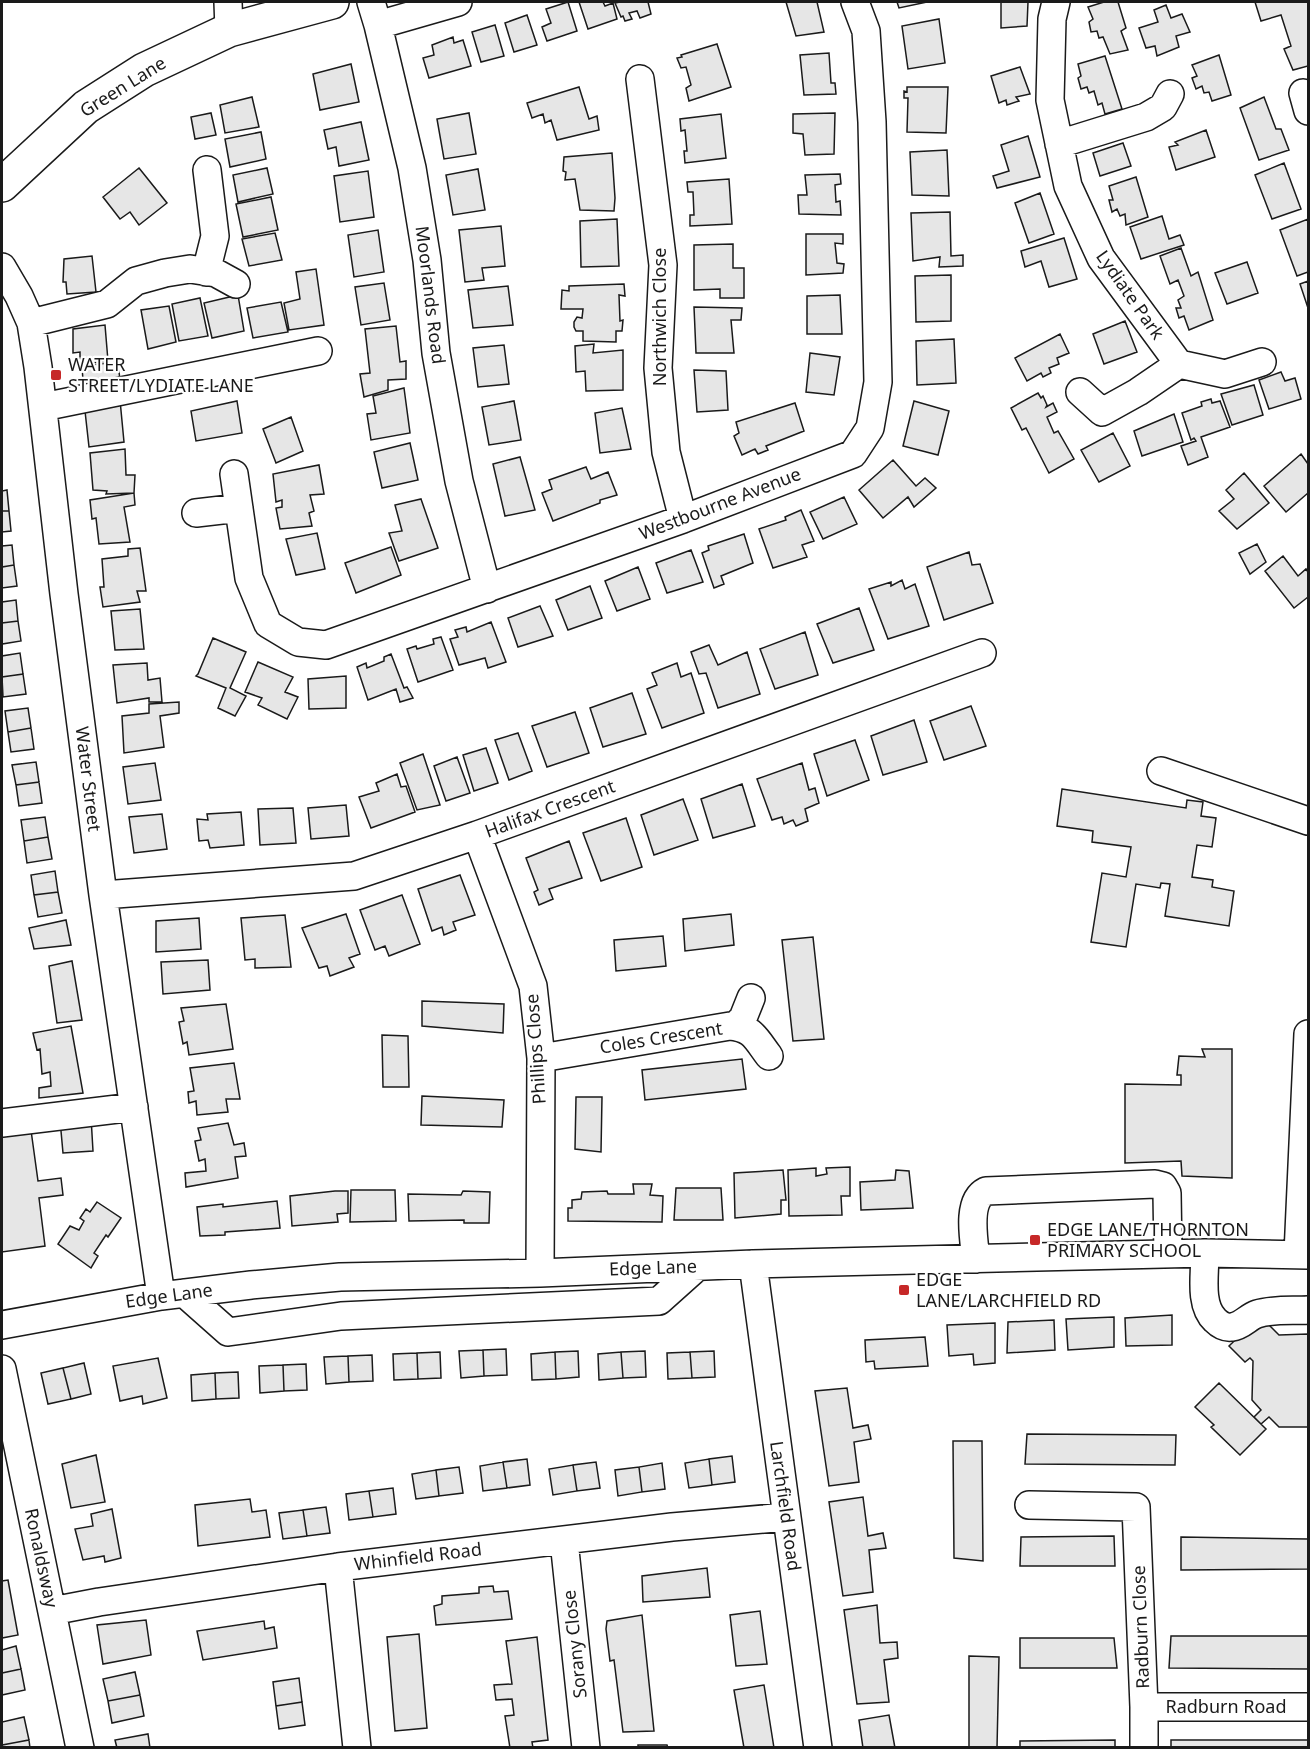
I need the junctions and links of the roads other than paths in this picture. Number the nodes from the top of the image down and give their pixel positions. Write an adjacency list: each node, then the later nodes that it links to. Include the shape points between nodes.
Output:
1 (332, 2): 6 (main road, Green Lane)
2 (458, 2): 5 (street)
3 (855, 2): 24 (street, Westbourne Avenue, via 866,31 872,122 878,382 870,428 853,454)
4 (1056, 2): 9 (street, Lydiate Park, via 1050,100)
5 (374, 13): 25 (street, Moorlands Road, via 412,168 436,353 459,481)
6 (228, 16): 11 (main road, Green Lane, via 86,107)
7 (640, 79): 24 (street, Northwich Close, via 663,265 658,368 666,452)
8 (1170, 94): 9 (street, via 1163,107 1146,117)
9 (1059, 144): 18 (street, Lydiate Park, via 1068,186 1101,258)
10 (207, 170): 13 (street, via 215,236)
11 (2, 185)
12 (2, 267): 15 (street, Water Street)
13 (206, 272): 14 (street); 15 (street, via 190,269 136,281 106,304)
14 (236, 284)
15 (31, 323): 20 (street, Water Street)
16 (318, 351): 20 (street)
17 (1262, 362): 18 (street, via 1225,374)
18 (1179, 364): 19 (street, via 1102,412)
19 (1080, 392)
20 (43, 407): 30 (street, Water Street)
21 (234, 474): 22 (street, Westbourne Avenue)
22 (239, 508): 23 (street); 25 (street, Westbourne Avenue, via 249,578 264,615 268,624 298,642 326,645)
23 (196, 513)
24 (683, 519): 25 (street, Westbourne Avenue)
25 (487, 589)
26 (982, 653): 29 (street, Halifax Crescent)
27 (1161, 771): 28 (street)
28 (1308, 821)
29 (477, 835): 30 (street, Halifax Crescent, via 354,876); 35 (street, Phillips Close, via 532,986)
30 (103, 895): 36 (street, Water Street)
31 (751, 998): 32 (street)
32 (735, 1026): 34 (street, Coles Crescent, via 749,1030); 35 (street, Coles Crescent)
33 (1308, 1034): 40 (street)
34 (769, 1056)
35 (541, 1058): 44 (street, Phillips Close)
36 (134, 1107): 37 (street); 45 (street, Water Street)
37 (2, 1123)
38 (1205, 1253): 39 (street, Edge Lane); 40 (street, Edge Lane); 46 (street, via 1205,1304 1220,1324 1230,1328 1255,1315)
39 (1168, 1254): 41 (street, Edge Lane); 41 (street, via 1167,1193 1163,1186 1155,1184 986,1191 973,1206)
40 (1303, 1255)
41 (976, 1259): 42 (street, Edge Lane)
42 (753, 1264): 43 (street, Edge Lane); 50 (street, Larchfield Road)
43 (698, 1267): 44 (street, Edge Lane); 45 (street, via 659,1301 341,1316 228,1332)
44 (540, 1273): 45 (street, Edge Lane, via 340,1277)
45 (173, 1295): 47 (street, Edge Lane)
46 (1308, 1310)
47 (2, 1325)
48 (2, 1369): 53 (street, Ronaldsway)
49 (1029, 1505): 54 (street, Radburn Close, via 1136,1507)
50 (786, 1517): 51 (street, Whinfield Road); 59 (street, Larchfield Road)
51 (564, 1541): 52 (street, Whinfield Road); 58 (street, Sorany Close)
52 (338, 1567): 53 (street, Whinfield Road); 57 (street)
53 (52, 1611): 56 (street, Ronaldsway)
54 (1144, 1707): 55 (street, Radburn Road); 60 (street, Radburn Close)
55 (1308, 1707)
56 (80, 1748)
57 (357, 1748)
58 (586, 1748)
59 (818, 1748)
60 (1144, 1748)

